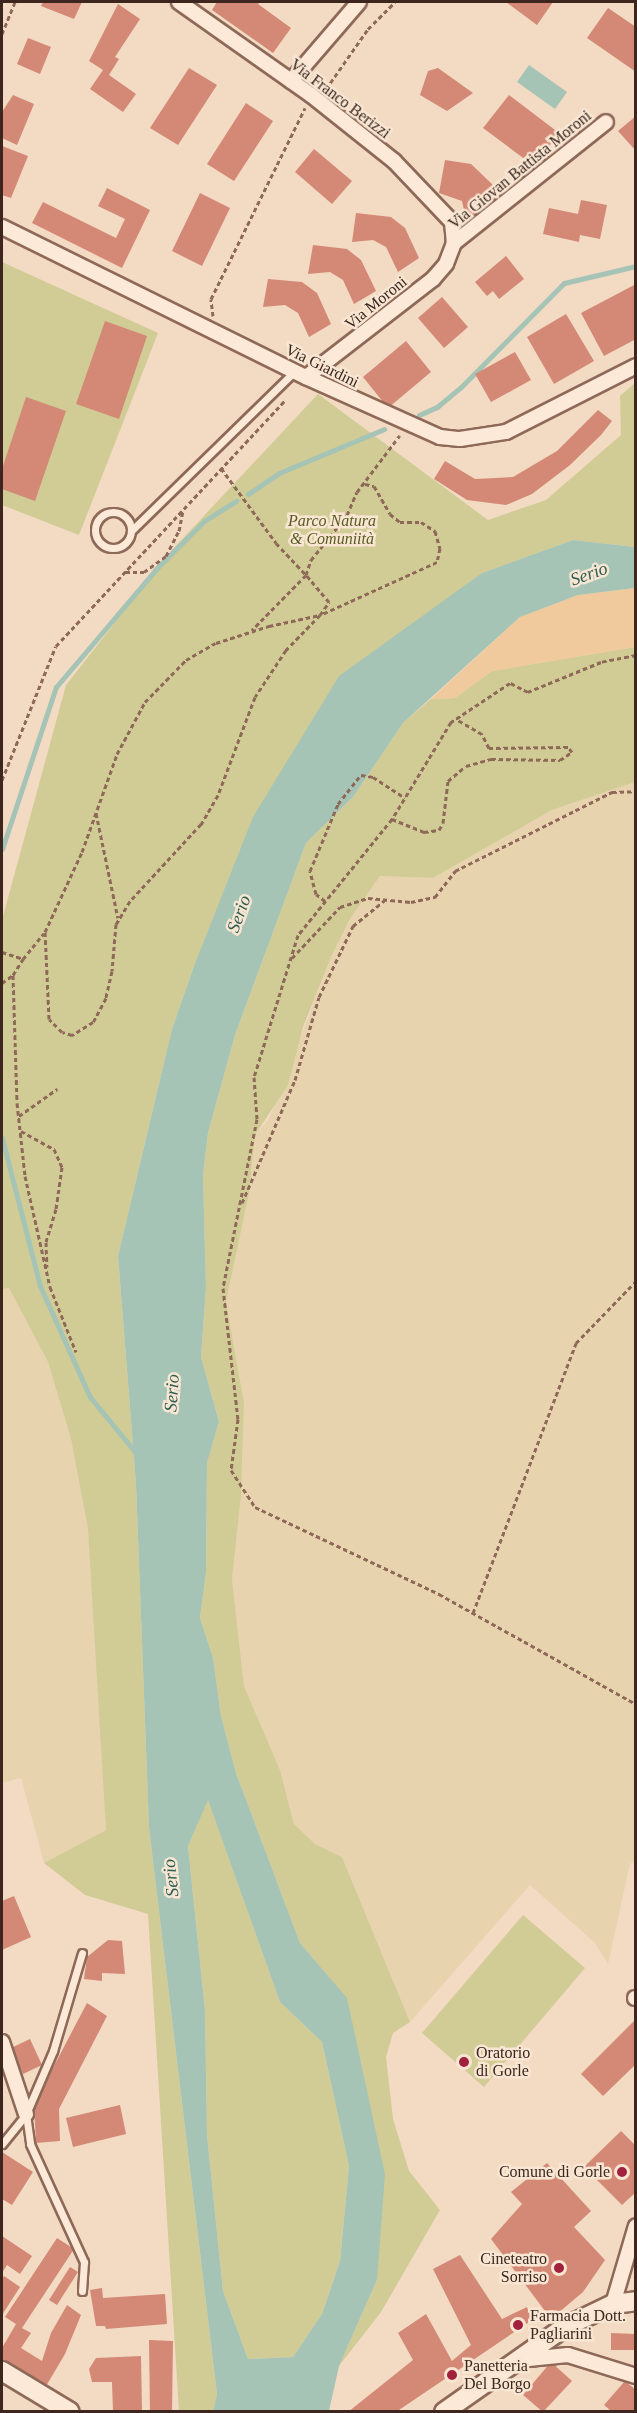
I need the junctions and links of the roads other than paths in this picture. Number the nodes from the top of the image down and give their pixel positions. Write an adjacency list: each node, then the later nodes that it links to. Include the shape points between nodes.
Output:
1 (180, 2): 3 (street, Via Franco Berizzi)
2 (359, 2): 3 (street)
3 (291, 81): 6 (street, Via Franco Berizzi, via 394,160 452,222)
4 (606, 122): 6 (street, Via Giovan Battista Moroni)
5 (2, 227): 8 (street, Via Giardini)
6 (454, 243): 8 (street, Via Moroni, via 446,264 433,279)
7 (636, 366): 8 (street, Via Giardini, via 528,423 487,437 460,439 418,430)
8 (301, 374): 9 (lane)
9 (132, 531): 9 (lane, via 128,519 113,512 102,516 95,531 104,546 117,548 127,542)
10 (82, 1953): 12 (lane, via 53,2050)
11 (2, 2042): 12 (street)
12 (26, 2114): 13 (lane); 15 (lane, via 30,2145 84,2262)
13 (2, 2144)
14 (634, 2235): 17 (street)
15 (82, 2291)
16 (636, 2301): 17 (street)
17 (613, 2304): 18 (street)
18 (565, 2327): 19 (street, via 561,2339); 20 (street)
19 (568, 2355): 20 (street); 22 (street)
20 (514, 2361): 24 (street)
21 (2, 2371): 23 (street)
22 (636, 2376)
23 (70, 2412)
24 (444, 2412)

